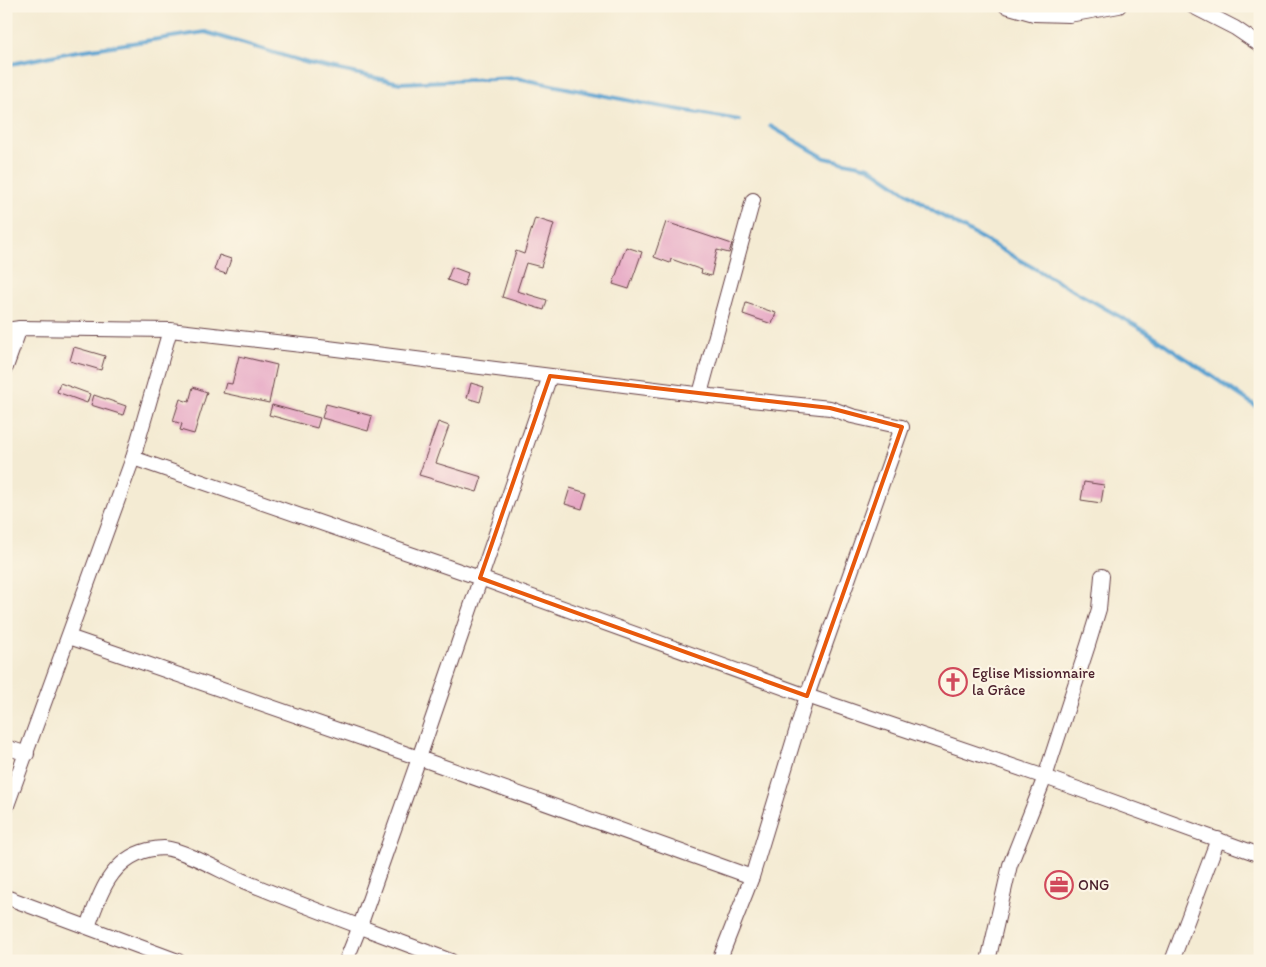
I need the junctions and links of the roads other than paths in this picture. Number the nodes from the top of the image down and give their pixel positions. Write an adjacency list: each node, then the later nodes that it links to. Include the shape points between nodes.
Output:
1 (1006, 6): 2 (street, via 1034,14 1069,15)
2 (1119, 6)
3 (1192, 6): 4 (street)
4 (1260, 45)
5 (754, 200): 10 (street)
6 (13, 329): 7 (street); 8 (street)
7 (170, 330): 9 (street); 11 (street)
8 (6, 367)
9 (550, 376): 10 (street); 13 (street)
10 (700, 394): 15 (street, via 830,408 902,427)
11 (133, 458): 13 (street); 14 (street)
12 (1102, 576): 19 (street, via 1098,609)
13 (480, 578): 15 (street); 18 (street)
14 (69, 637): 17 (street); 18 (street)
15 (807, 696): 19 (street); 23 (street)
16 (6, 747): 17 (street)
17 (27, 754): 20 (street)
18 (419, 758): 23 (street); 25 (street)
19 (1045, 777): 21 (street); 31 (street, via 1010,865)
20 (6, 808)
21 (1218, 839): 22 (street); 32 (street)
22 (1260, 855)
23 (752, 877): 30 (street)
24 (6, 897): 26 (street)
25 (360, 926): 26 (street, via 163,848 135,856 114,871 106,882); 28 (street); 29 (street)
26 (88, 927): 27 (street)
27 (178, 961)
28 (346, 961)
29 (451, 961)
30 (719, 961)
31 (988, 961)
32 (1172, 961)

